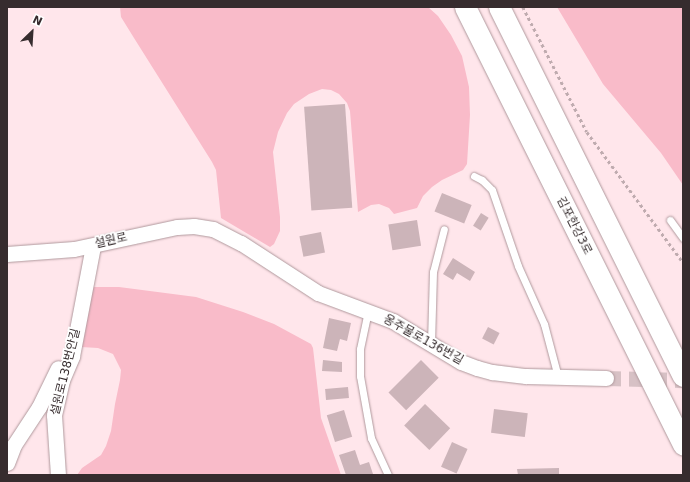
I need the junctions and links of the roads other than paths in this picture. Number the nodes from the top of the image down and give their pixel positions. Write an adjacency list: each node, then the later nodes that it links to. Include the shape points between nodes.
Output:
1 (465, 7): 16 (street, 김포한강3로)
2 (499, 7): 13 (street)
3 (474, 176): 14 (lane, via 492,190 515,260 544,324)
4 (670, 220): 7 (lane)
5 (213, 229): 8 (street, 설원로, via 177,227); 10 (street, 옹주물로136번길, via 241,243 318,293)
6 (444, 229): 11 (lane, via 433,272)
7 (683, 238)
8 (93, 246): 9 (street, 설원로); 12 (street, 설원로138번안길)
9 (7, 254)
10 (368, 311): 11 (street, 옹주물로136번길, via 393,321); 19 (lane, via 360,349 360,376 371,438)
11 (431, 343): 14 (street, 옹주물로136번길, via 461,362 492,372)
12 (74, 345): 17 (street, via 54,374 39,407 14,445); 18 (street, 설원로138번안길, via 54,415)
13 (683, 376)
14 (558, 377): 15 (street, 옹주물로136번길)
15 (606, 378)
16 (683, 445)
17 (7, 464)
18 (58, 475)
19 (388, 475)

